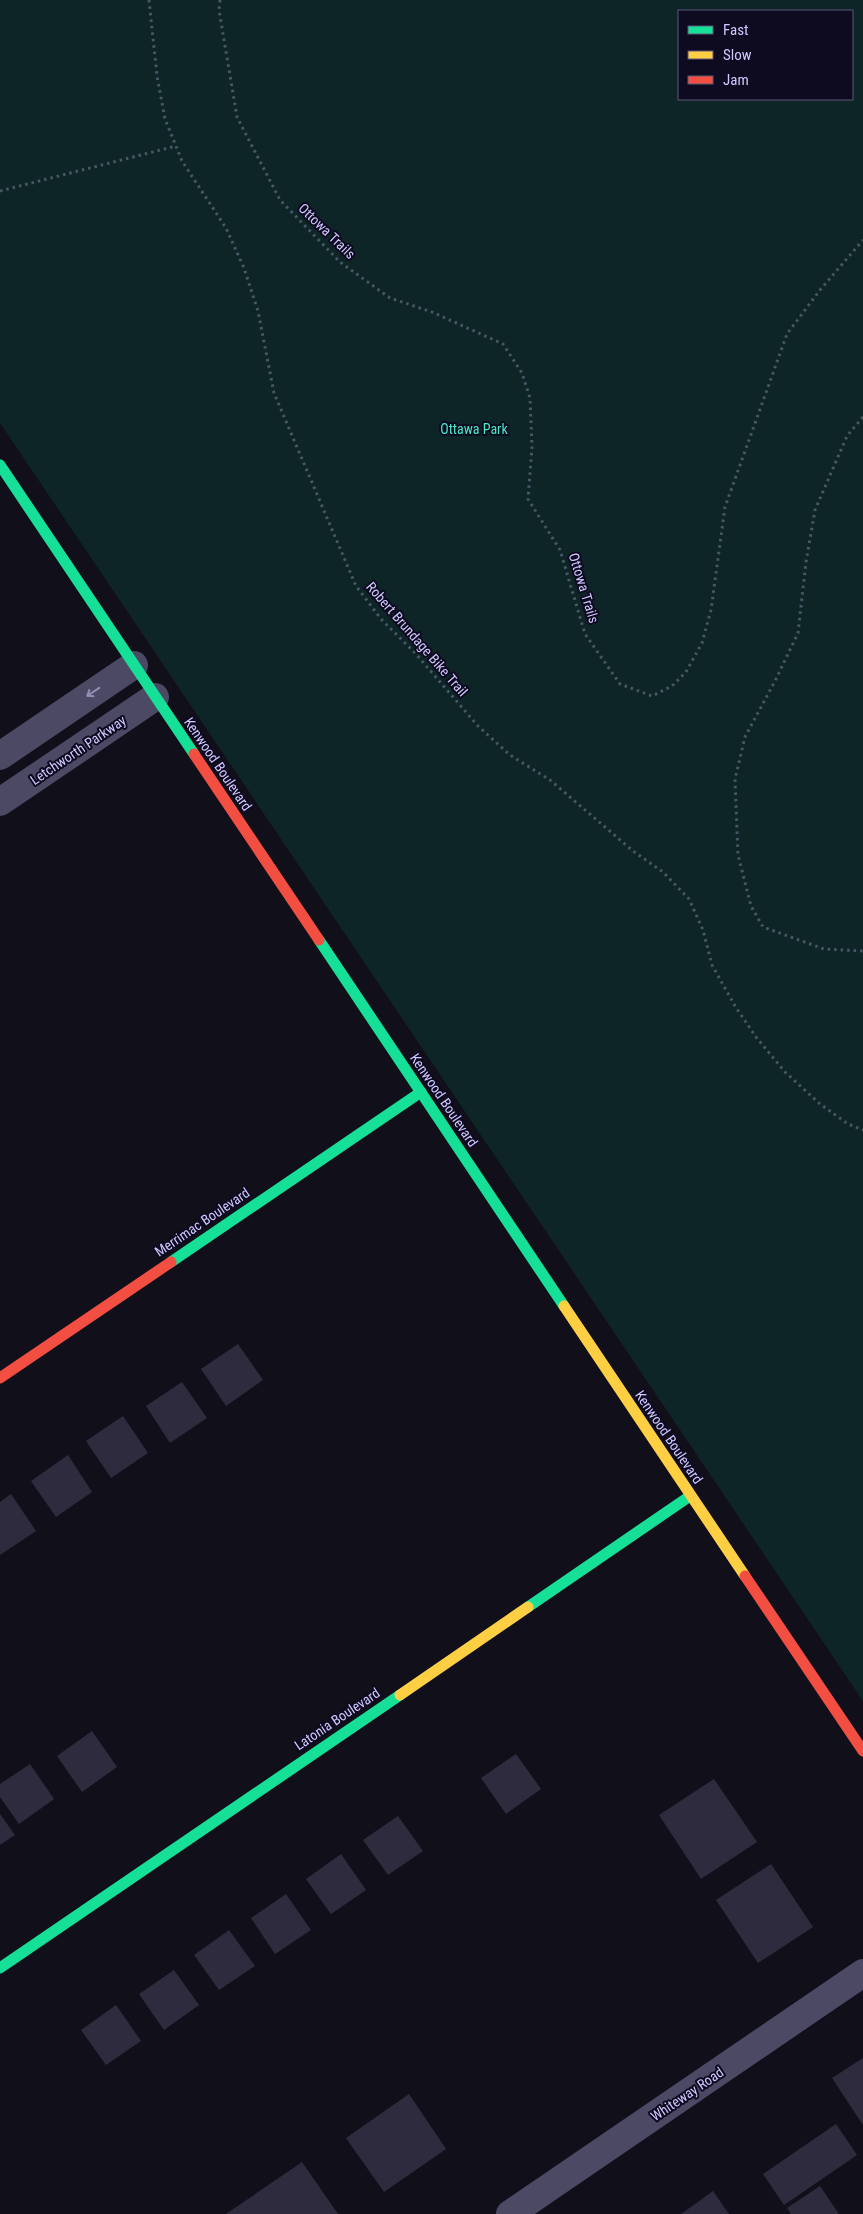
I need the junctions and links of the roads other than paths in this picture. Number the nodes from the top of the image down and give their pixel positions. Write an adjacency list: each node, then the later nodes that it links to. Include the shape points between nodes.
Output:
1 (0, 465): 2 (street, Kenwood Boulevard)
2 (134, 664): 3 (street, Kenwood Boulevard); 4 (street, one-way to 4)
3 (155, 697): 5 (street, Letchworth Parkway); 6 (street, Kenwood Boulevard)
4 (0, 756)
5 (0, 802)
6 (421, 1092): 7 (street, Merrimac Boulevard); 8 (street, Kenwood Boulevard)
7 (0, 1378)
8 (690, 1496): 9 (street, Kenwood Boulevard); 10 (street, Latonia Boulevard)
9 (863, 1751)
10 (0, 1968)
11 (863, 1973): 12 (street, Whiteway Road)
12 (510, 2214)

